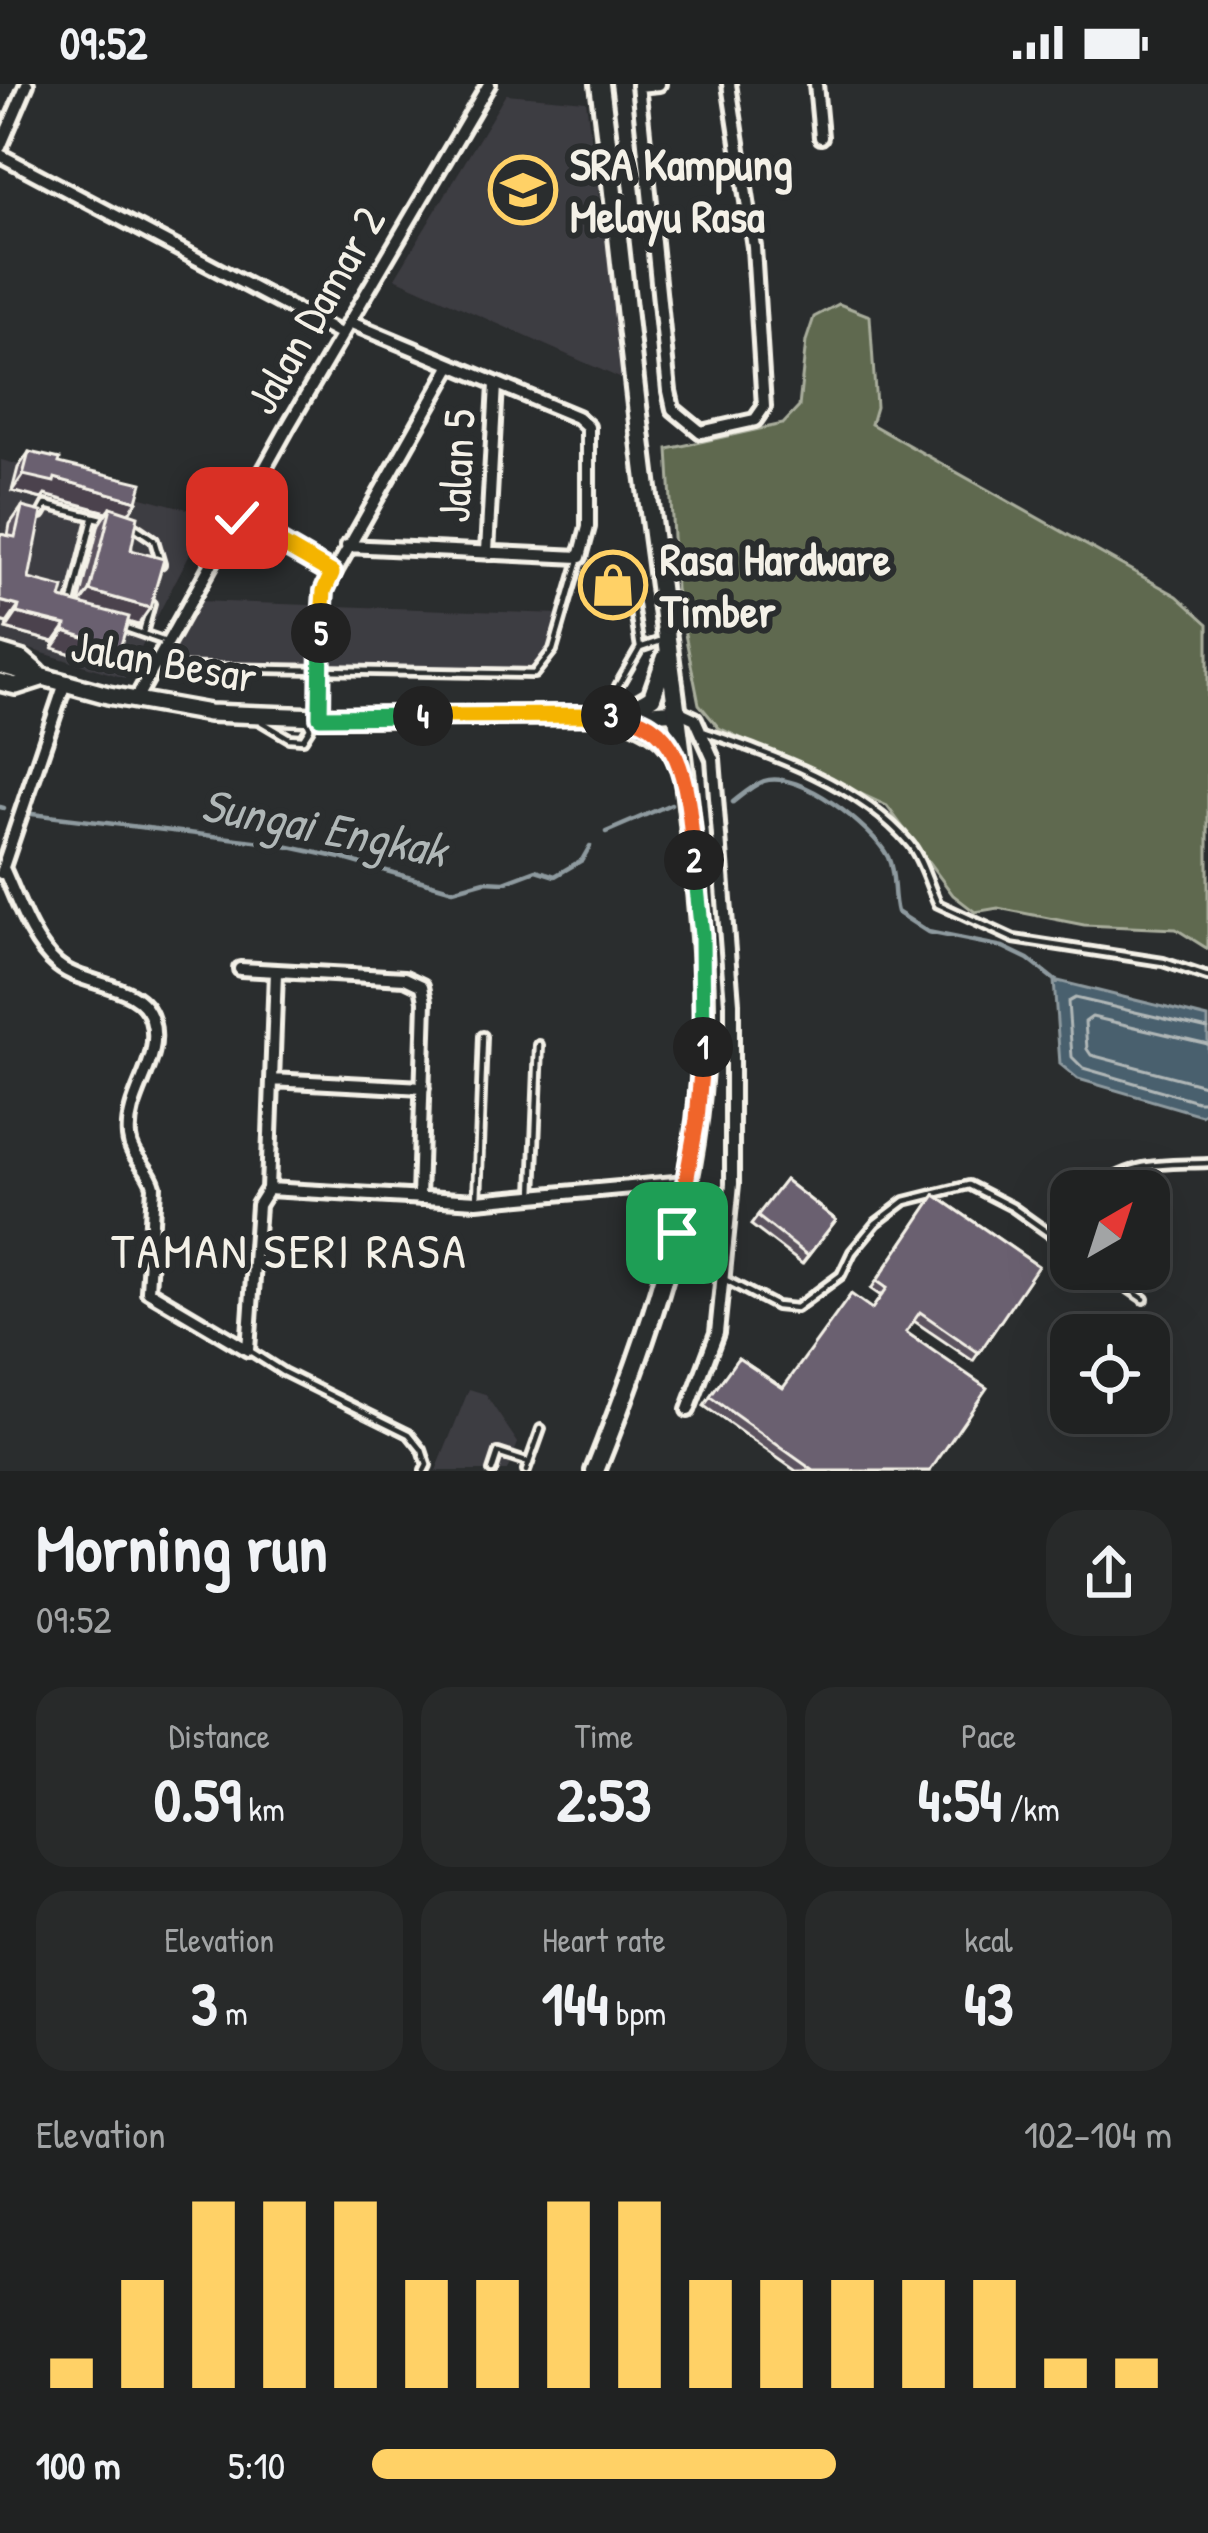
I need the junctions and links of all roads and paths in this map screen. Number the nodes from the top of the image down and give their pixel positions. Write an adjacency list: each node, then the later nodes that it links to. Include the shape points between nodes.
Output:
1 (27, 84): 9 (street)
2 (489, 84): 10 (street, Jalan Damar 2)
3 (600, 84): 29 (main road)
4 (659, 84): 7 (street)
5 (729, 84): 7 (street, via 754,247 764,407 754,420 710,432 690,427 669,391)
6 (816, 84): 8 (street)
7 (638, 85)
8 (821, 137)
9 (0, 152): 11 (street)
10 (349, 322): 11 (street, Jalan Damar 2); 12 (street)
11 (342, 335): 15 (street, Jalan Damar 2)
12 (452, 365): 13 (street); 19 (street)
13 (496, 384): 20 (street, Jalan 5); 21 (street, via 588,427 588,527)
14 (93, 517): 16 (lane); 18 (lane, via 46,506); 26 (lane, via 70,613)
15 (237, 518): 23 (lane); 30 (street, Jalan Damar 2)
16 (114, 522)
17 (134, 527): 22 (lane, via 159,548)
18 (38, 529)
19 (347, 546): 20 (street); 23 (street)
20 (488, 553): 21 (street)
21 (580, 557): 35 (lane, via 553,650 534,674)
22 (160, 571)
23 (332, 573): 35 (street)
24 (629, 579): 31 (lane)
25 (154, 591): 28 (lane)
26 (62, 608)
27 (107, 623): 28 (lane)
28 (143, 633): 30 (lane)
29 (668, 639): 31 (lane); 40 (main road); 41 (main road, via 652,697)
30 (168, 642): 34 (street, Jalan Damar 2)
31 (640, 648): 41 (lane, via 618,686)
32 (0, 653): 36 (main road)
33 (0, 665): 36 (main road, Jalan Besar)
34 (154, 667): 35 (lane); 39 (street, Jalan Damar 2)
35 (320, 673): 42 (street)
36 (44, 678): 37 (main road); 38 (main road, Jalan Besar)
37 (0, 682)
38 (65, 683): 39 (main road, Jalan Besar); 45 (street)
39 (135, 700): 42 (main road, Jalan Besar)
40 (678, 711): 41 (main road, Jalan Besar); 43 (street); 44 (main road)
41 (622, 715): 42 (main road, Jalan Besar); 44 (main road, via 670,744)
42 (312, 717)
43 (703, 731): 48 (lane, via 782,760 863,805 913,847 938,904 1014,939); 61 (street, via 713,759 732,1003)
44 (685, 781): 55 (main road, via 705,1014)
45 (1, 872): 64 (street, via 59,966 137,998 152,1016 155,1046 130,1112 133,1151 154,1186 148,1291)
46 (240, 969): 47 (street)
47 (276, 972): 51 (street); 52 (street, via 405,977 422,986)
48 (1208, 977)
49 (483, 1036): 59 (lane)
50 (539, 1045): 57 (lane)
51 (272, 1080): 52 (street); 56 (street)
52 (423, 1088): 58 (street)
53 (1208, 1163): 54 (lane)
54 (1140, 1170)
55 (686, 1182): 57 (street); 71 (main road, via 645,1344)
56 (268, 1189): 58 (street); 64 (street, via 258,1205)
57 (533, 1196): 59 (street)
58 (419, 1198): 59 (street)
59 (477, 1201)
60 (1050, 1234): 61 (lane, via 969,1185 905,1201 876,1223 841,1275 796,1308)
61 (724, 1280): 65 (street, via 714,1347)
62 (1131, 1290): 63 (lane)
63 (1144, 1299)
64 (248, 1350): 68 (lane, via 409,1434 422,1450)
65 (688, 1410)
66 (541, 1429): 67 (lane)
67 (529, 1463): 69 (lane, via 498,1453); 70 (lane)
68 (424, 1471)
69 (492, 1471)
70 (526, 1471)
71 (595, 1471)

